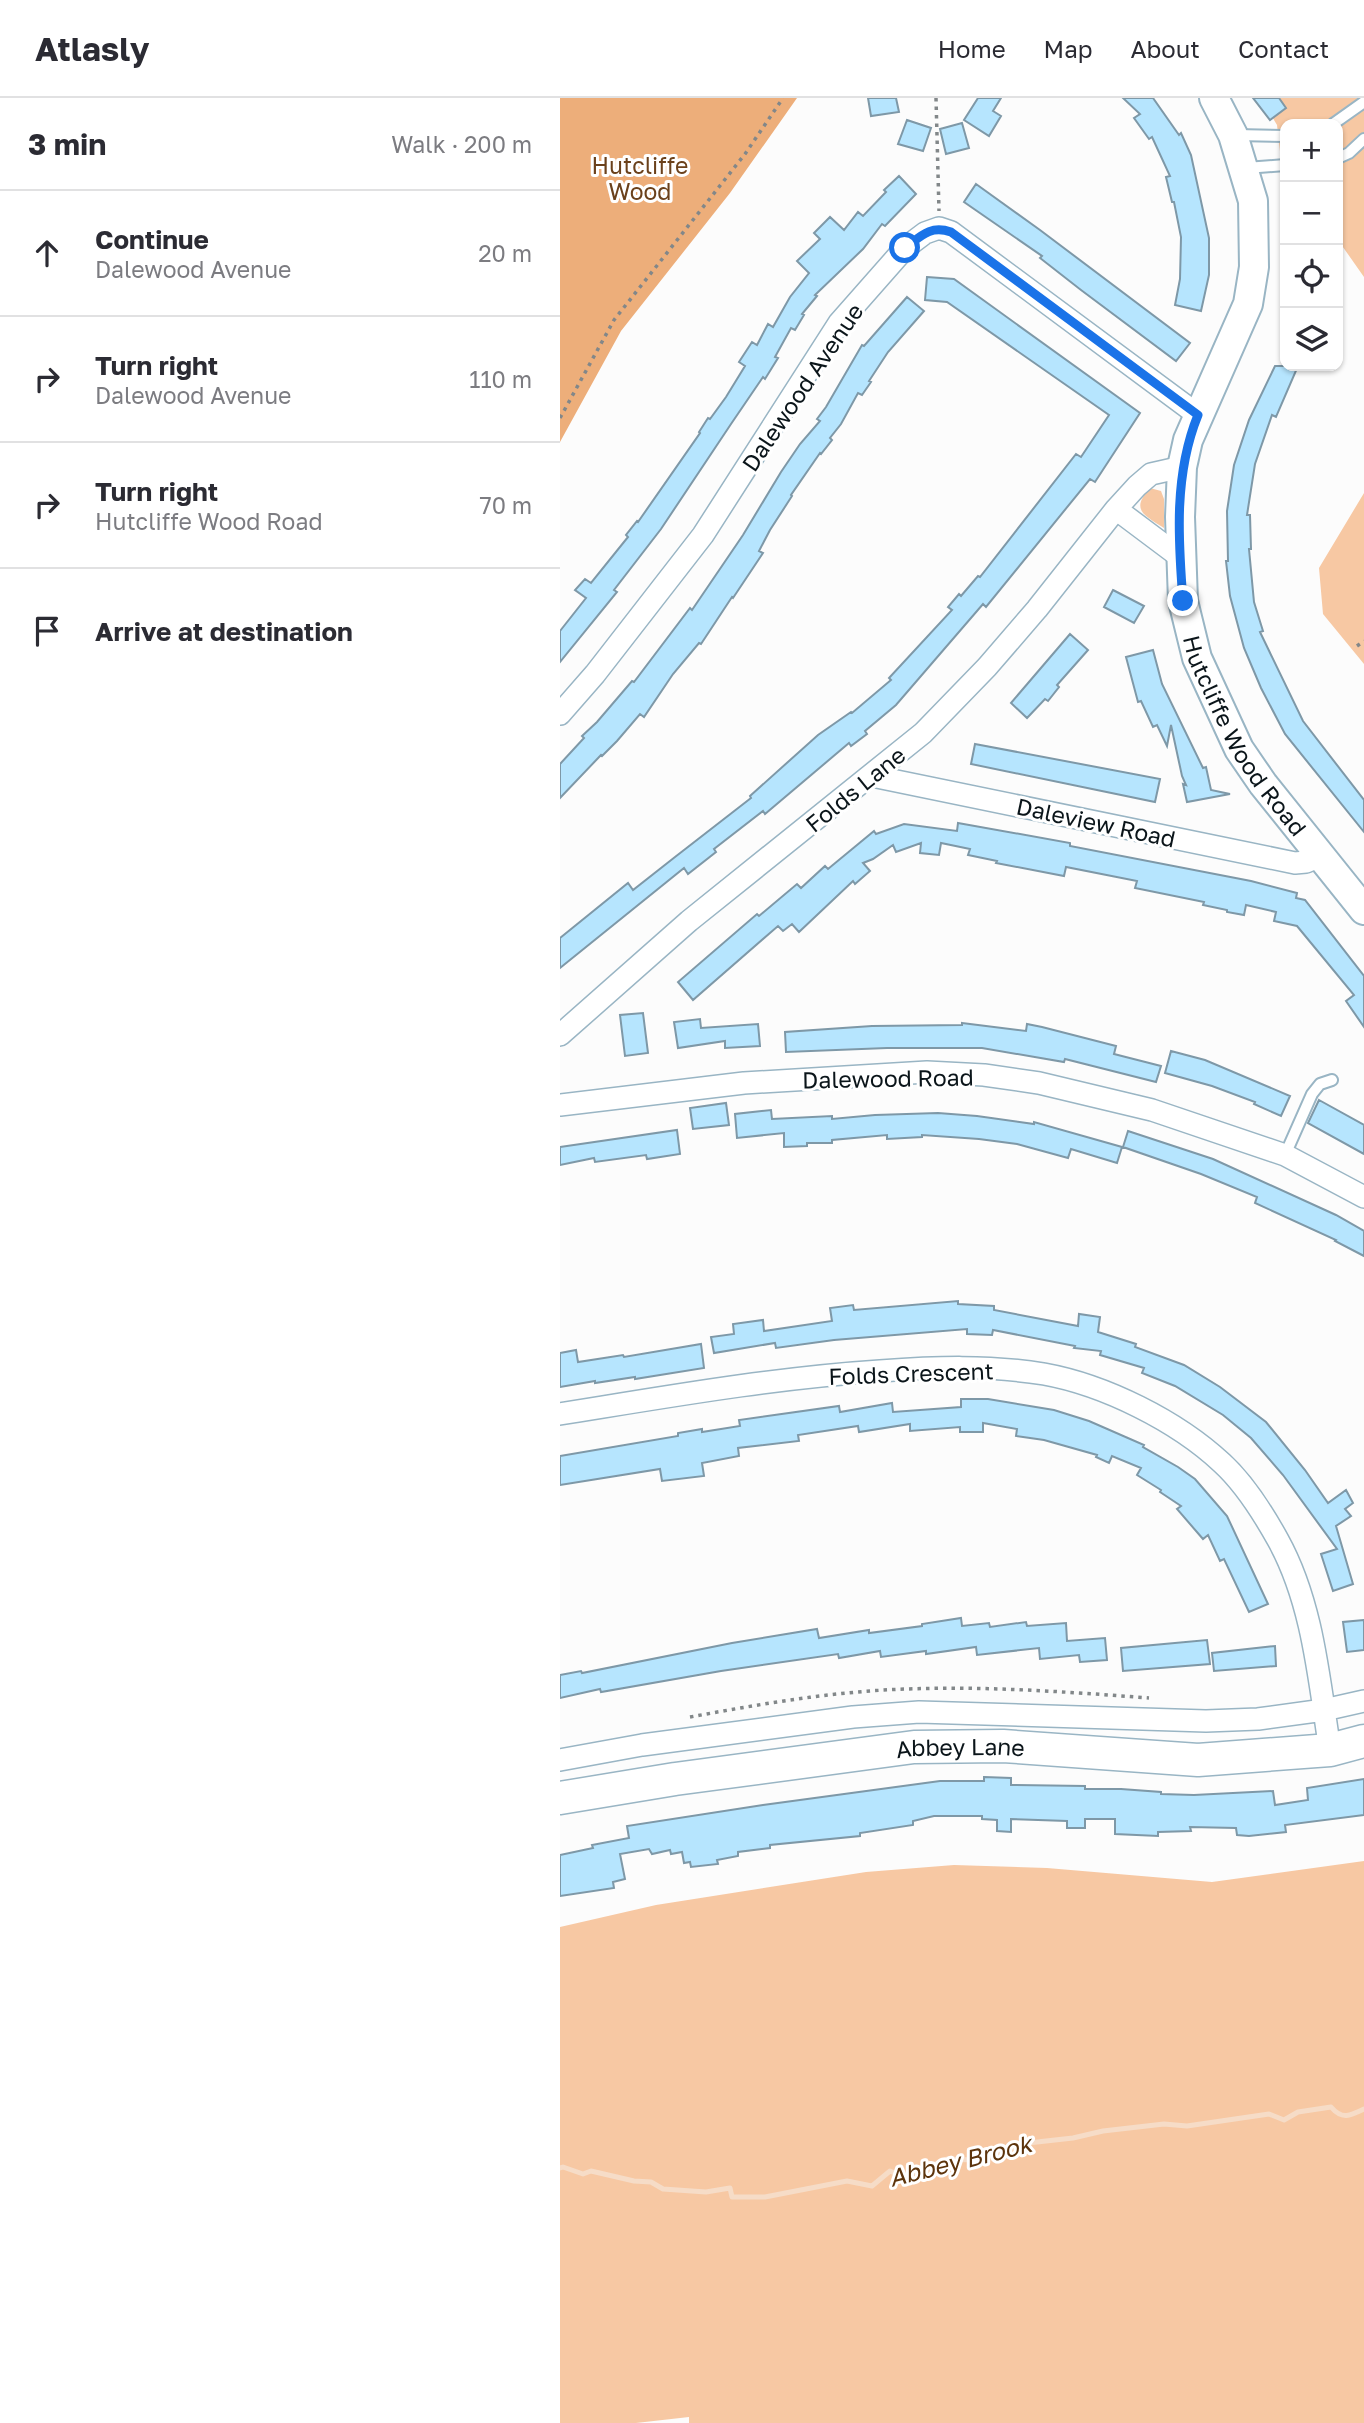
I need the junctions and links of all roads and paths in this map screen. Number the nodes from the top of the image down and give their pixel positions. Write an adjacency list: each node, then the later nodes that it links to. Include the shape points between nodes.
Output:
1 (783, 98): 14 (path, via 614,320)
2 (936, 98): 12 (path)
3 (1214, 98): 6 (street, Hutcliffe Wood Road)
4 (1364, 102): 5 (lane)
5 (1340, 119)
6 (1233, 135): 7 (lane); 11 (street, Hutcliffe Wood Road)
7 (1280, 136)
8 (1364, 139): 9 (lane)
9 (1343, 156)
10 (1280, 165): 11 (lane)
11 (1245, 168): 13 (street, Hutcliffe Wood Road, via 1254,233 1248,304)
12 (939, 228): 13 (street, via 951,232); 20 (street, Dalewood Avenue, via 905,248 839,323 703,535)
13 (1198, 415): 15 (street, Hutcliffe Wood Road)
14 (560, 418)
15 (1182, 467): 16 (street, Folds Lane, via 1152,474); 17 (street, Hutcliffe Wood Road)
16 (1116, 509): 17 (street); 21 (street, Folds Lane, via 987,667 923,733)
17 (1180, 557): 22 (street, Hutcliffe Wood Road, via 1183,601 1194,646 1239,749)
18 (1364, 641): 19 (path)
19 (1357, 646)
20 (560, 714)
21 (872, 776): 22 (street, Daleview Road, via 1295,863); 24 (street, Folds Lane, via 689,921)
22 (1320, 856): 23 (street, Hutcliffe Wood Road)
23 (1364, 910)
24 (560, 1035)
25 (1332, 1080): 27 (lane, via 1320,1084 1312,1094)
26 (560, 1105): 27 (street, Dalewood Road, via 793,1080 927,1072 1039,1083 1152,1110)
27 (1285, 1155): 28 (street, Dalewood Road)
28 (1364, 1197)
29 (560, 1415): 31 (street, Folds Crescent, via 741,1385 944,1367 1047,1375 1098,1390 1142,1408 1188,1436 1223,1464 1253,1498 1299,1586)
30 (1364, 1701): 31 (street, Abbey Lane)
31 (1324, 1710): 33 (street, Folds Crescent); 34 (street, Abbey Lane, via 1206,1721 905,1713 642,1745)
32 (1364, 1741): 33 (main road, Abbey Lane)
33 (1330, 1750): 35 (main road, Abbey Lane, via 1198,1760 1003,1746 914,1747)
34 (560, 1760)
35 (560, 1798)

